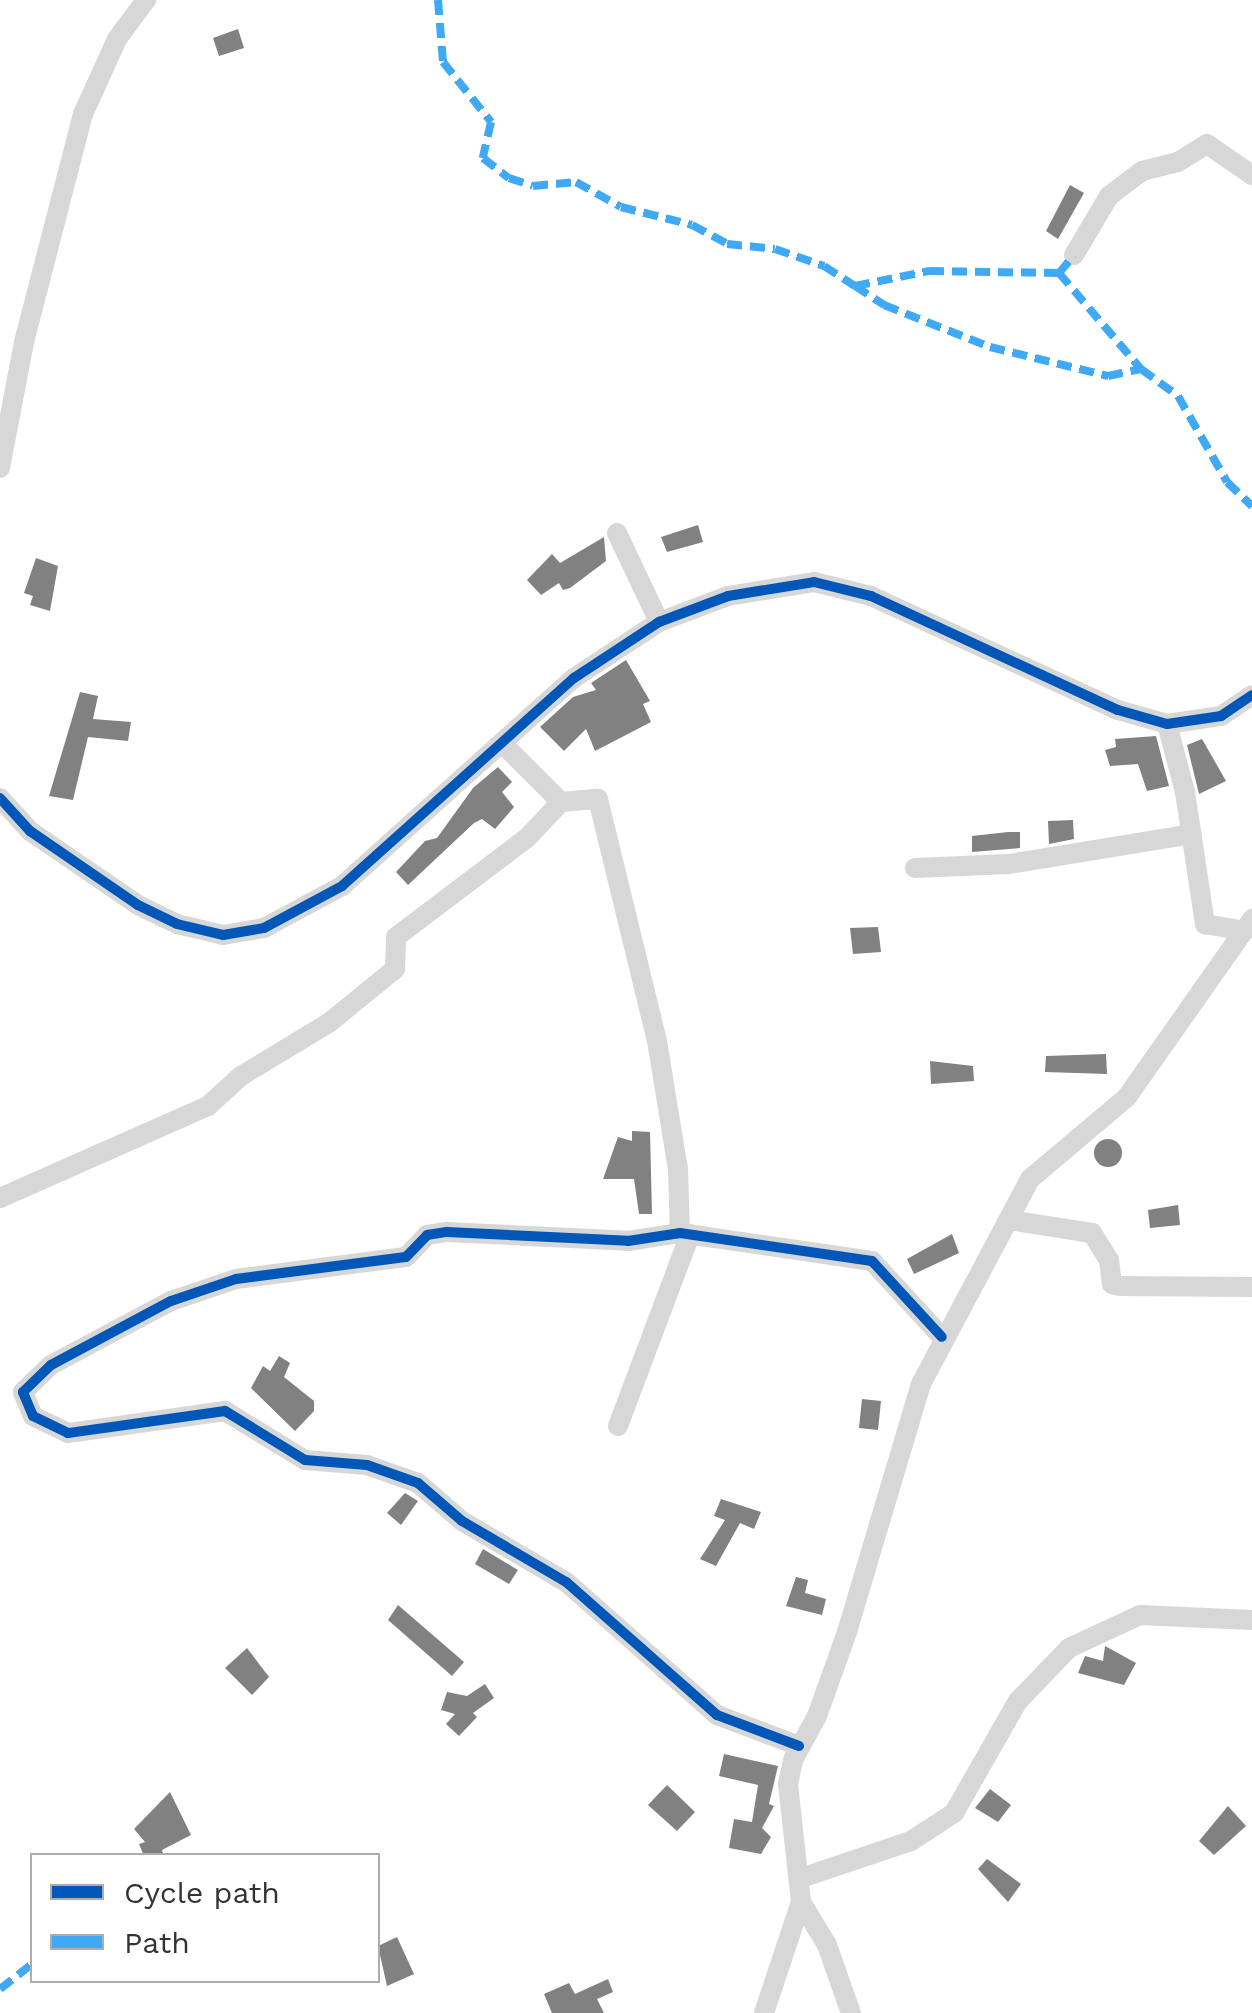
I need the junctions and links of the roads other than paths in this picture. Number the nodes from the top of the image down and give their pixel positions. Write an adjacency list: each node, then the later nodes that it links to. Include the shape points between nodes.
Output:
1 (146, 0): 4 (street, via 117,38 83,114 24,342)
2 (1252, 175): 3 (street, via 1208,144 1178,162 1142,171 1109,196)
3 (1074, 255)
4 (0, 468)
5 (617, 532): 6 (street)
6 (659, 622): 8 (street, via 728,596 814,582 871,596 1118,710); 9 (street, via 574,678)
7 (1252, 696): 8 (street, via 1221,716)
8 (1167, 724): 12 (street)
9 (503, 744): 10 (street, via 342,886 264,928 223,935 138,905 30,831); 11 (street)
10 (0, 798)
11 (562, 802): 15 (street, via 527,838 396,938 394,969 330,1022 241,1076 208,1106); 17 (street, via 598,799 610,870 658,1042)
12 (1192, 834): 13 (street, via 1010,864); 14 (street, via 1205,924)
13 (915, 868)
14 (1248, 925): 16 (street, via 1126,1098 1030,1179)
15 (0, 1198)
16 (1009, 1220): 18 (street, via 1092,1233 1109,1260 1112,1284); 19 (street)
17 (685, 1234): 19 (street, via 872,1261); 20 (street); 22 (street, via 628,1242 446,1232 426,1235 406,1256 236,1279 129,1322 51,1365 23,1392 33,1416 68,1433 224,1411 305,1460 366,1465 418,1484 462,1521 566,1582 717,1715)
18 (1252, 1287)
19 (942, 1338): 22 (street, via 898,1451 817,1716)
20 (618, 1426)
21 (1252, 1620): 23 (street, via 1140,1615 1069,1648 1018,1701 954,1814 911,1840)
22 (799, 1746): 23 (street, via 788,1784)
23 (802, 1878): 24 (street)
24 (801, 1902): 25 (street); 26 (street, via 827,1945)
25 (764, 2013)
26 (851, 2013)

